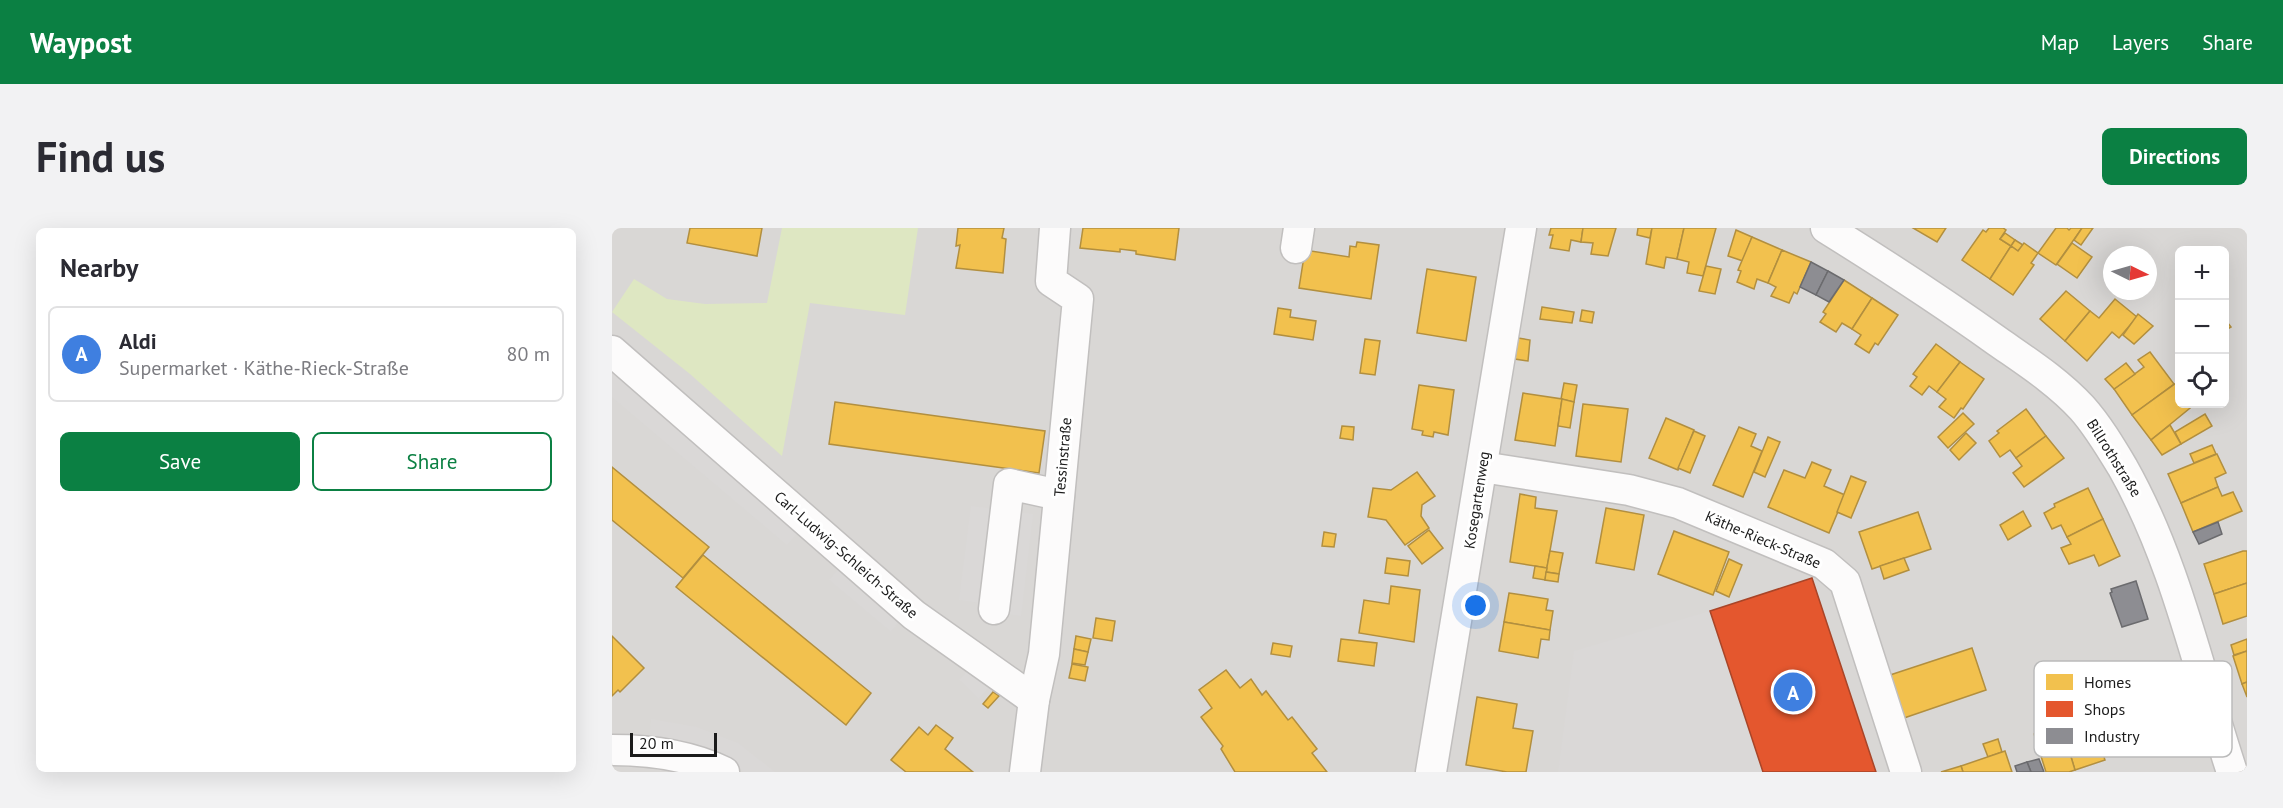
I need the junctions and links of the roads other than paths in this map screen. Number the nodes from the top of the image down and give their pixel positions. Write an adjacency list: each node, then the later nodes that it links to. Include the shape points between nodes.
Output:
1 (1055, 228): 6 (street, Tessinstraße, via 1051,281 1078,299)
2 (1521, 228): 5 (street, Kosegartenweg)
3 (1826, 228): 8 (street, Billrothstraße, via 1925,290 2046,374 2083,409 2136,492 2156,536)
4 (612, 351): 9 (street, Carl-Ludwig-Schleich-Straße, via 914,615)
5 (1482, 467): 15 (street, Kosegartenweg); 16 (street, Käthe-Rieck-Straße, via 1629,490 1678,503 1824,564 1845,582)
6 (1059, 495): 7 (street, via 1009,484); 9 (street, Tessinstraße, via 1044,654)
7 (994, 609)
8 (2198, 661)
9 (1034, 700): 14 (street)
10 (612, 750): 12 (street, via 640,750)
11 (2227, 757): 17 (street, Billrothstraße)
12 (664, 763): 13 (street, via 688,758)
13 (724, 772)
14 (1025, 772)
15 (1431, 772)
16 (1906, 772)
17 (2232, 772)

